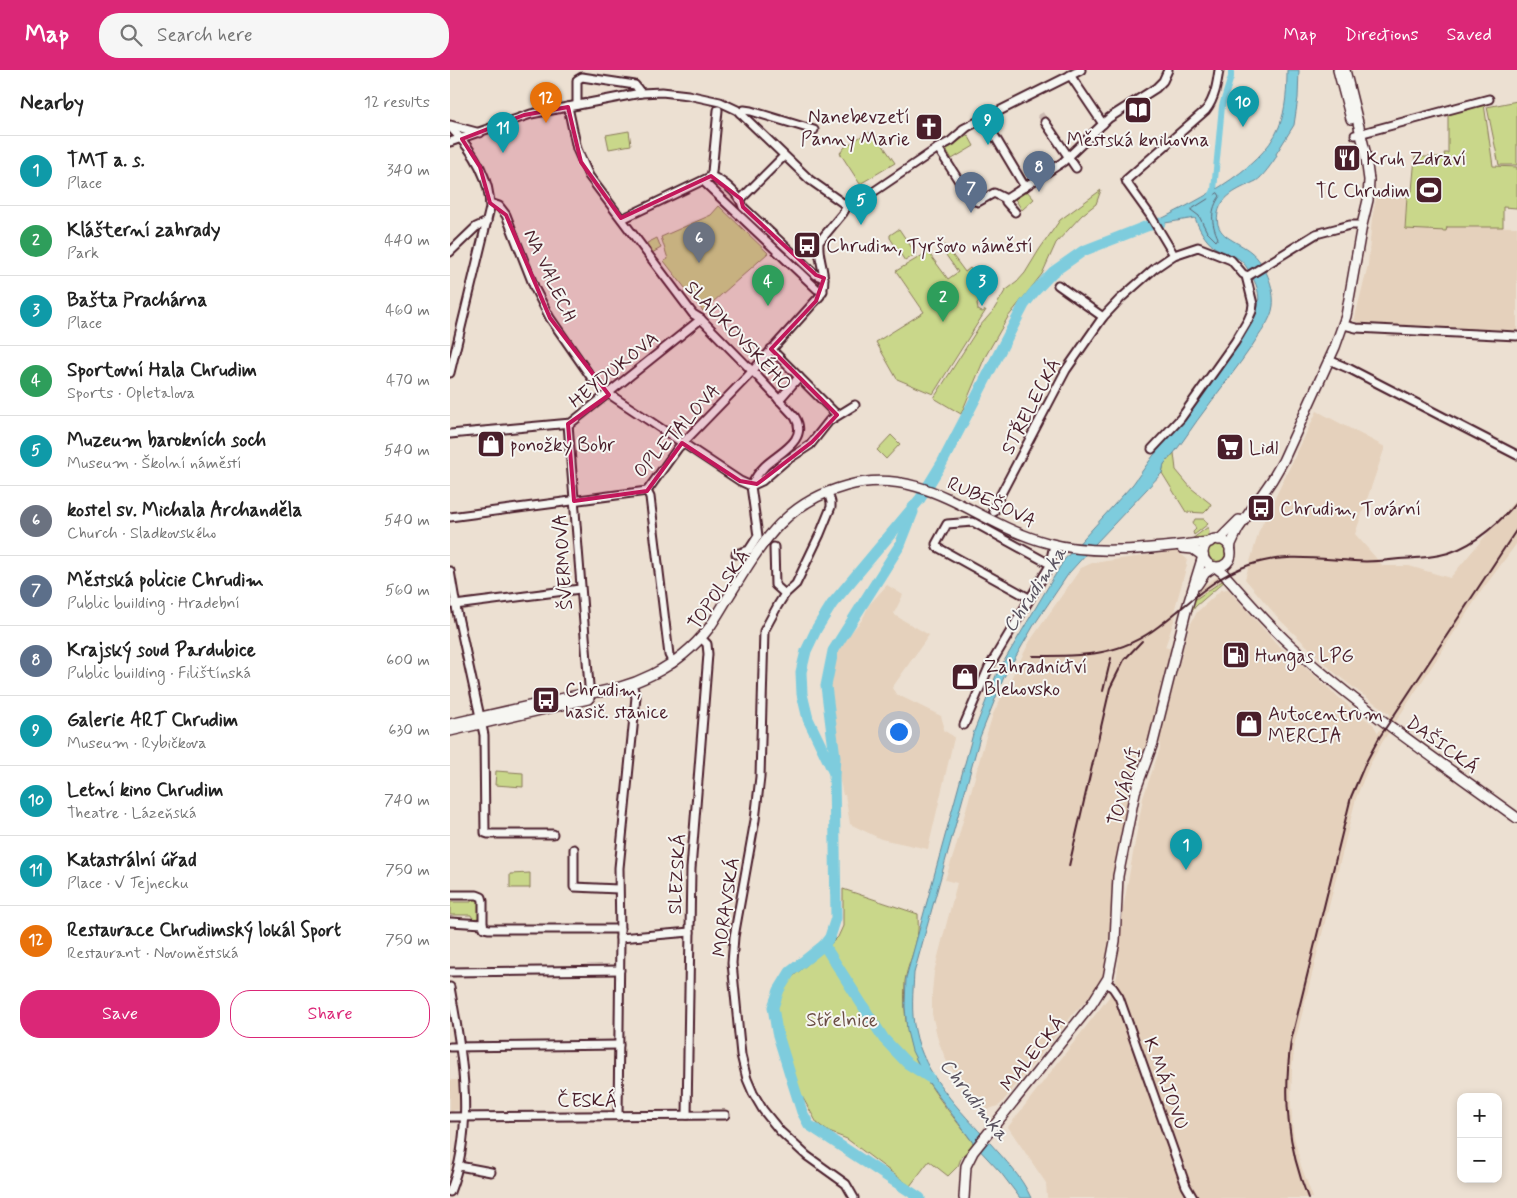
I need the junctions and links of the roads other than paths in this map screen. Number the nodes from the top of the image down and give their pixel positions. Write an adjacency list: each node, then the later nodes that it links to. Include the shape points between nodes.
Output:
1 (1081, 70): 6 (street)
2 (1168, 70): 14 (street, via 1156,88)
3 (1219, 70): 38 (street, via 1211,103 1126,180)
4 (1338, 70): 19 (street)
5 (1345, 70): 19 (street)
6 (1071, 75): 14 (street); 22 (street, via 966,128)
7 (641, 93): 9 (street); 9 (street, via 635,84 582,77 577,80); 12 (street, via 694,96 724,104)
8 (1489, 98): 19 (street)
9 (577, 105): 10 (street)
10 (568, 107): 18 (street, via 524,115); 34 (street, SLADKOVSKÉHO, via 582,162)
11 (718, 110): 26 (street)
12 (740, 113): 16 (street, via 751,110); 23 (street)
13 (1045, 122): 24 (street)
14 (1103, 124): 24 (street)
15 (450, 126): 18 (street); 20 (street)
16 (814, 130)
17 (991, 130): 28 (street)
18 (481, 133): 20 (street)
19 (1358, 134): 36 (street, via 1368,164 1369,180)
20 (462, 139): 21 (street); 31 (street, via 480,167)
21 (450, 142)
22 (938, 148): 30 (street, via 972,200 978,202 994,193); 32 (street, via 857,203)
23 (784, 156): 29 (street); 32 (street, via 816,185)
24 (1068, 157): 25 (street); 28 (street)
25 (1076, 168)
26 (711, 176): 27 (street); 29 (street, via 721,180)
27 (703, 181): 34 (street); 42 (street, via 817,289)
28 (1024, 187): 30 (street)
29 (741, 199): 40 (street, via 743,207 816,275)
30 (1006, 199): 33 (street)
31 (490, 203): 35 (street); 52 (street, NA VALECH, via 499,206 506,215 535,289 554,324 594,380)
32 (847, 206): 40 (street, via 819,242)
33 (1015, 212)
34 (622, 219): 44 (street, SLADKOVSKÉHO, via 671,288)
35 (487, 222): 37 (street, via 476,227); 50 (street)
36 (1362, 225): 39 (street, via 1319,233); 45 (street)
37 (450, 252)
38 (1174, 255): 39 (street, STŘELECKÁ, via 1196,247 1203,248 1233,261); 43 (street, STŘELECKÁ, via 1150,272)
39 (1248, 275): 59 (street, via 1253,304 1248,320 1181,418)
40 (824, 278): 42 (street)
41 (1058, 285): 43 (street)
42 (823, 291): 47 (street, OPLETALOVA)
43 (1103, 318): 66 (street, STŘELECKÁ, via 1066,370)
44 (700, 319): 49 (street, SLADKOVSKÉHO); 52 (street, HEYDUKOVA)
45 (1344, 325): 46 (street); 48 (street)
46 (1517, 336)
47 (771, 349): 49 (street, OPLETALOVA); 51 (street)
48 (1329, 360): 60 (street); 65 (street, via 1283,461)
49 (752, 371): 53 (street, SLADKOVSKÉHO); 58 (street, OPLETALOVA)
50 (450, 373)
51 (799, 377): 53 (street); 55 (street)
52 (609, 394): 56 (street, HEYDUKOVA); 58 (street, NA VALECH)
53 (780, 400): 61 (street, SLADKOVSKÉHO, via 798,423 799,430 795,441 764,467)
54 (855, 405): 55 (street)
55 (837, 415): 61 (street, via 823,426 810,444)
56 (568, 424): 57 (street, HEYDUKOVA); 64 (street, ŠVERMOVA)
57 (450, 434)
58 (683, 444): 61 (street, NA VALECH); 62 (street, OPLETALOVA)
59 (1152, 449)
60 (1517, 455)
61 (751, 486): 72 (street, via 758,536 749,550)
62 (647, 491): 64 (street, OPLETALOVA); 85 (street, via 669,655)
63 (829, 495): 70 (street, RUBEŠOVA, via 878,486 912,487 940,497 1027,542); 79 (street, via 830,511 820,534 796,584); 84 (street, TOPOLSKÁ, via 802,511 780,530 720,620)
64 (574, 501): 67 (street, OPLETALOVA); 78 (street, ŠVERMOVA)
65 (1256, 502): 68 (street); 73 (street, via 1235,535)
66 (994, 512)
67 (450, 517)
68 (1214, 541): 71 (street, RUBEŠOVA); 73 (street, via 1226,544); 74 (street, via 1204,548)
69 (774, 547): 79 (street, via 775,585)
70 (1054, 547): 71 (street, RUBEŠOVA); 80 (street, via 1049,567)
71 (1096, 552): 74 (street, RUBEŠOVA, via 1134,553 1187,548)
72 (736, 554)
73 (1230, 555): 76 (street, via 1225,564); 83 (street, DAŠICKÁ, via 1230,571)
74 (1203, 556): 76 (street); 81 (street, TOVÁRNÍ)
75 (1046, 562): 80 (street, via 971,522 948,524 936,543 937,547)
76 (1214, 567): 81 (street, TOVÁRNÍ, via 1205,573); 83 (street, DAŠICKÁ)
77 (450, 570): 82 (street)
78 (580, 589): 82 (street); 87 (street, ŠVERMOVA)
79 (785, 594): 117 (street, MORAVSKÁ, via 769,619 763,636 760,778 732,952 741,1055 750,1086 768,1116 800,1150 846,1184)
80 (1029, 598): 90 (street, via 984,676)
81 (1189, 601): 104 (street, TOVÁRNÍ, via 1153,743 1135,792 1118,876 1114,951)
82 (456, 605): 88 (street)
83 (1262, 615): 92 (street, DAŠICKÁ, via 1283,638 1338,685)
84 (702, 639): 85 (street, TOPOLSKÁ); 86 (street, TOPOLSKÁ, via 671,668); 100 (street, SLEZSKÁ, via 708,654 692,862)
85 (673, 662): 86 (street, TOPOLSKÁ)
86 (633, 685): 87 (street, TOPOLSKÁ); 95 (street, via 636,697)
87 (590, 696): 88 (street, TOPOLSKÁ)
88 (481, 721): 89 (street, TOPOLSKÁ); 91 (street, TOPOLSKÁ); 93 (street, via 485,833)
89 (450, 724)
90 (964, 725)
91 (450, 731)
92 (1517, 818)
93 (553, 834)
94 (574, 850): 95 (street, via 574,887)
95 (618, 889): 99 (street)
96 (450, 895): 98 (street, via 482,897)
97 (450, 922): 98 (street)
98 (484, 924): 99 (street, via 484,928 489,929)
99 (620, 929): 101 (street)
100 (690, 932): 101 (street); 109 (street, SLEZSKÁ)
101 (620, 938): 102 (street)
102 (620, 970): 103 (street); 106 (street)
103 (450, 972)
104 (1106, 982): 118 (street, MALECKÁ, via 973,1152 966,1166); 119 (street, K MÁJOVU, via 1119,997)
105 (450, 987): 108 (street)
106 (619, 1045): 108 (street); 111 (street)
107 (450, 1047): 108 (street)
108 (461, 1047): 113 (street)
109 (687, 1115): 110 (street, ČESKÁ); 111 (street, ČESKÁ)
110 (725, 1115)
111 (618, 1116): 113 (street, ČESKÁ)
112 (450, 1117): 113 (street, ČESKÁ)
113 (464, 1117): 114 (street)
114 (459, 1166): 115 (street); 116 (street)
115 (491, 1172)
116 (450, 1192)
117 (854, 1198)
118 (964, 1198)
119 (1193, 1198)

